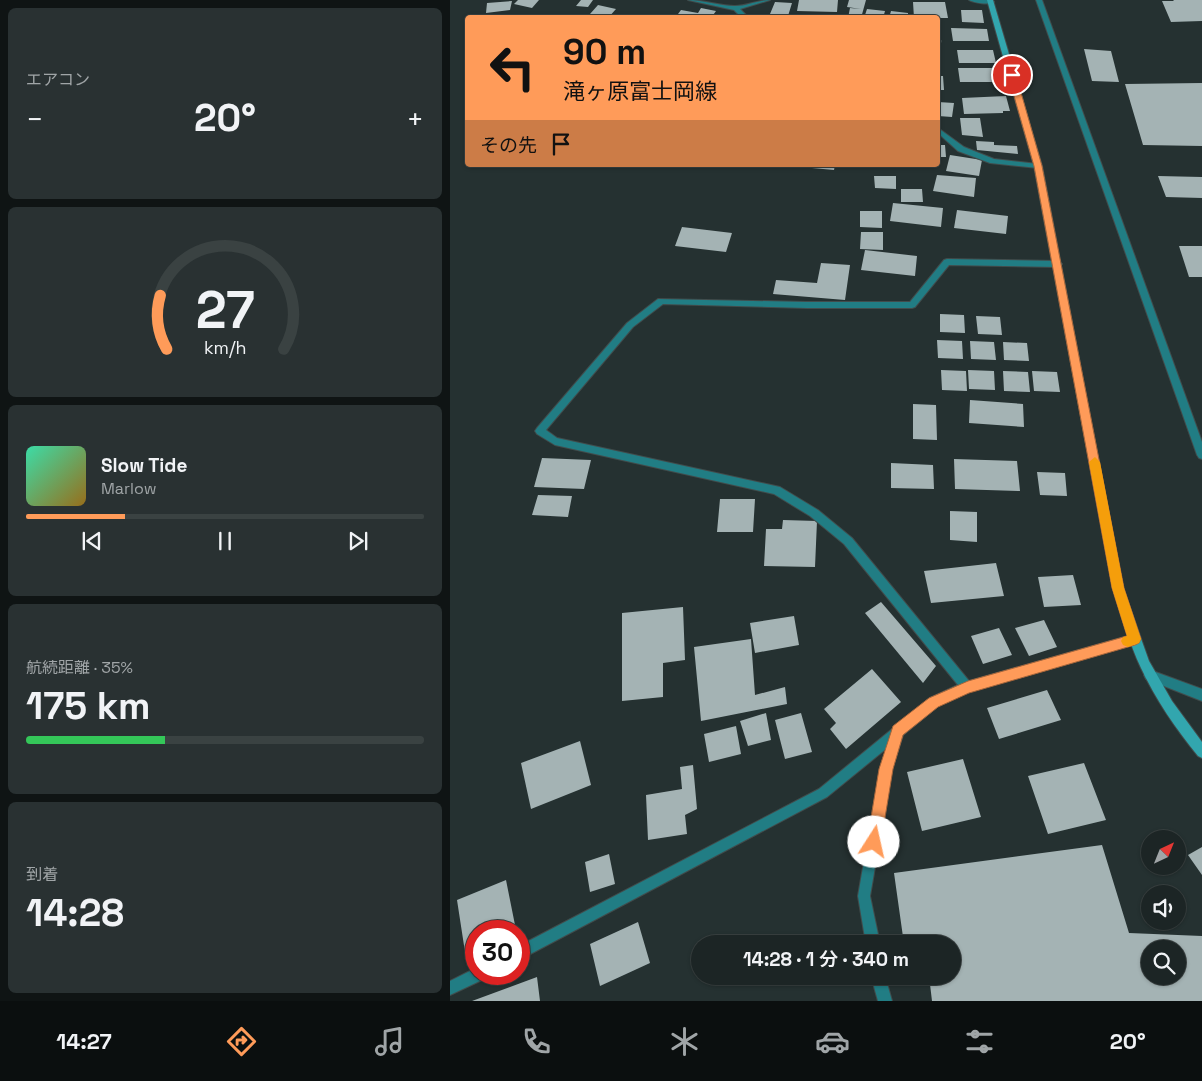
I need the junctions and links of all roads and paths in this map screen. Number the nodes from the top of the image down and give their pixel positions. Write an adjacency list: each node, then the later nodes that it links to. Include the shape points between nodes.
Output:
1 (691, 0): 6 (street)
2 (767, 0): 6 (street)
3 (972, 0): 5 (street)
4 (1039, 0): 11 (street)
5 (990, 1): 9 (main road)
6 (736, 8): 7 (street)
7 (743, 15)
8 (940, 132): 9 (street, via 961,149 994,161)
9 (1038, 166): 10 (main road)
10 (1058, 264): 12 (main road, via 1118,588); 14 (street, via 947,262 912,306 662,301 630,325 540,430 555,440 783,494 814,513 848,541)
11 (1202, 455)
12 (1135, 639): 13 (main road); 14 (street)
13 (1150, 676): 15 (street); 17 (main road, via 1181,726)
14 (968, 687): 16 (street, via 934,702)
15 (1202, 695)
16 (898, 731): 18 (street, via 886,769 864,896); 19 (street, via 824,793)
17 (1202, 752)
18 (871, 935)
19 (530, 947)
20 (465, 981): 22 (street)
21 (881, 985): 23 (street)
22 (450, 988)
23 (885, 1001)

